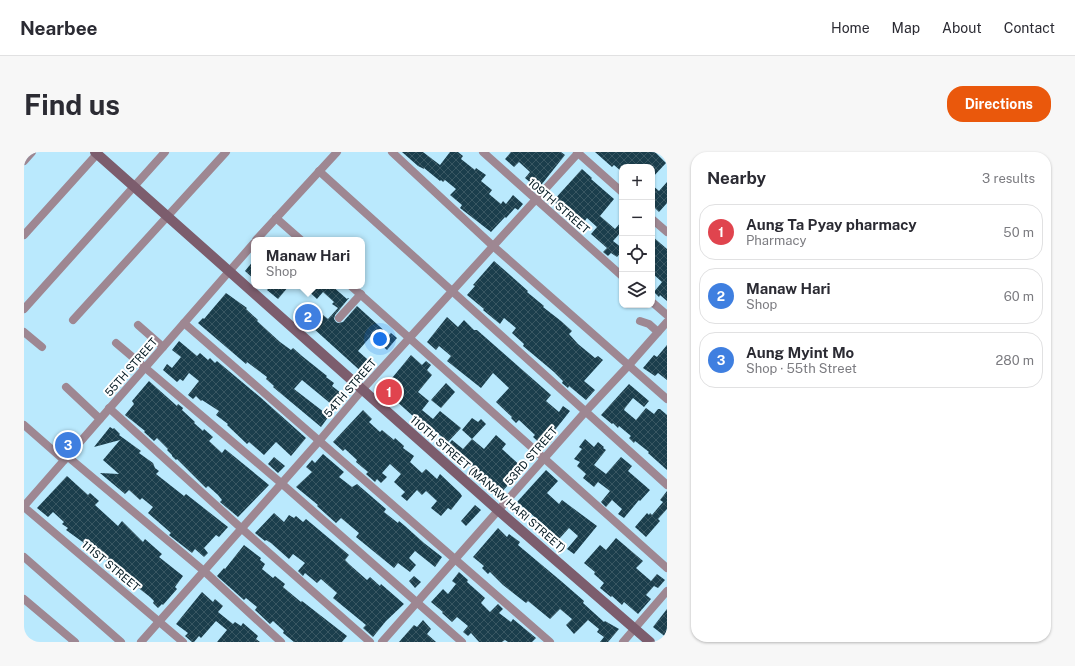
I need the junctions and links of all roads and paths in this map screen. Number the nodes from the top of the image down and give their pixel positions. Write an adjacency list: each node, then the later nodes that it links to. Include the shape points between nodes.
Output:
1 (32, 152): 9 (street)
2 (164, 152): 11 (street)
3 (226, 152): 14 (street)
4 (336, 152): 10 (street)
5 (392, 152): 22 (street)
6 (483, 152): 13 (street, 109TH STREET)
7 (578, 152): 12 (street); 13 (street, 54TH STREET)
8 (96, 153): 11 (main road, 110TH STREET (MANAW HARI STREET)); 18 (street)
9 (24, 161)
10 (319, 171): 15 (street); 26 (street)
11 (134, 187): 14 (main road, 110TH STREET (MANAW HARI STREET)); 29 (street)
12 (619, 189)
13 (536, 200): 22 (street, 54TH STREET); 24 (street, 109TH STREET)
14 (167, 216): 23 (main road, 110TH STREET (MANAW HARI STREET)); 32 (street)
15 (276, 218): 19 (street); 20 (street)
16 (655, 222): 17 (street)
17 (667, 232)
18 (24, 235)
19 (259, 237)
20 (297, 237)
21 (251, 246): 23 (street, 55TH STREET)
22 (493, 246): 26 (street, 54TH STREET); 43 (street)
23 (230, 271): 34 (street, 55TH STREET); 46 (main road, 110TH STREET (MANAW HARI STREET))
24 (619, 273)
25 (355, 289): 27 (street)
26 (452, 291): 39 (street, 54TH STREET); 49 (street)
27 (361, 294): 31 (street); 39 (street)
28 (655, 305): 30 (street)
29 (24, 309)
30 (667, 315)
31 (339, 318)
32 (73, 320)
33 (640, 321): 38 (street, via 649,324)
34 (184, 322): 41 (street, 55TH STREET); 52 (street)
35 (667, 322): 38 (street, 53RD STREET)
36 (138, 325): 41 (street)
37 (24, 332): 42 (street)
38 (658, 332): 43 (street, 53RD STREET)
39 (410, 338): 46 (street, 54TH STREET); 54 (street)
40 (116, 343): 44 (street)
41 (163, 346): 44 (street, 55TH STREET)
42 (42, 347)
43 (630, 365): 47 (street); 49 (street, 53RD STREET)
44 (146, 368): 48 (street, 55TH STREET); 55 (street)
45 (66, 388): 50 (street)
46 (362, 390): 52 (street, 54TH STREET); 58 (main road, 110TH STREET (MANAW HARI STREET))
47 (667, 399)
48 (110, 408): 50 (street, 55TH STREET); 59 (street)
49 (586, 411): 54 (street, 53RD STREET); 56 (street)
50 (100, 419): 53 (street, 55TH STREET)
51 (24, 425): 53 (street)
52 (320, 440): 55 (street, 54TH STREET); 61 (street)
53 (66, 458): 57 (street, 55TH STREET); 63 (street)
54 (544, 458): 58 (street, 53RD STREET); 62 (street)
55 (282, 483): 59 (street, 54TH STREET); 66 (street)
56 (667, 485)
57 (24, 507): 67 (street, 111ST STREET)
58 (498, 510): 61 (street, 53RD STREET); 68 (main road, 110TH STREET (MANAW HARI STREET))
59 (241, 528): 63 (street, 54TH STREET); 74 (street)
60 (24, 557): 70 (street)
61 (455, 560): 66 (street, 53RD STREET); 77 (street)
62 (667, 568)
63 (204, 571): 67 (street, 54TH STREET); 73 (street)
64 (667, 591): 68 (street)
65 (24, 598): 69 (street)
66 (416, 602): 75 (street, 53RD STREET); 76 (street)
67 (160, 622): 71 (street, 54TH STREET); 72 (street, 111ST STREET)
68 (635, 629): 78 (street); 79 (main road, 110TH STREET (MANAW HARI STREET))
69 (75, 642)
70 (121, 642)
71 (141, 642)
72 (183, 642)
73 (281, 642)
74 (370, 642)
75 (382, 642)
76 (462, 642)
77 (550, 642)
78 (623, 642)
79 (650, 642)

